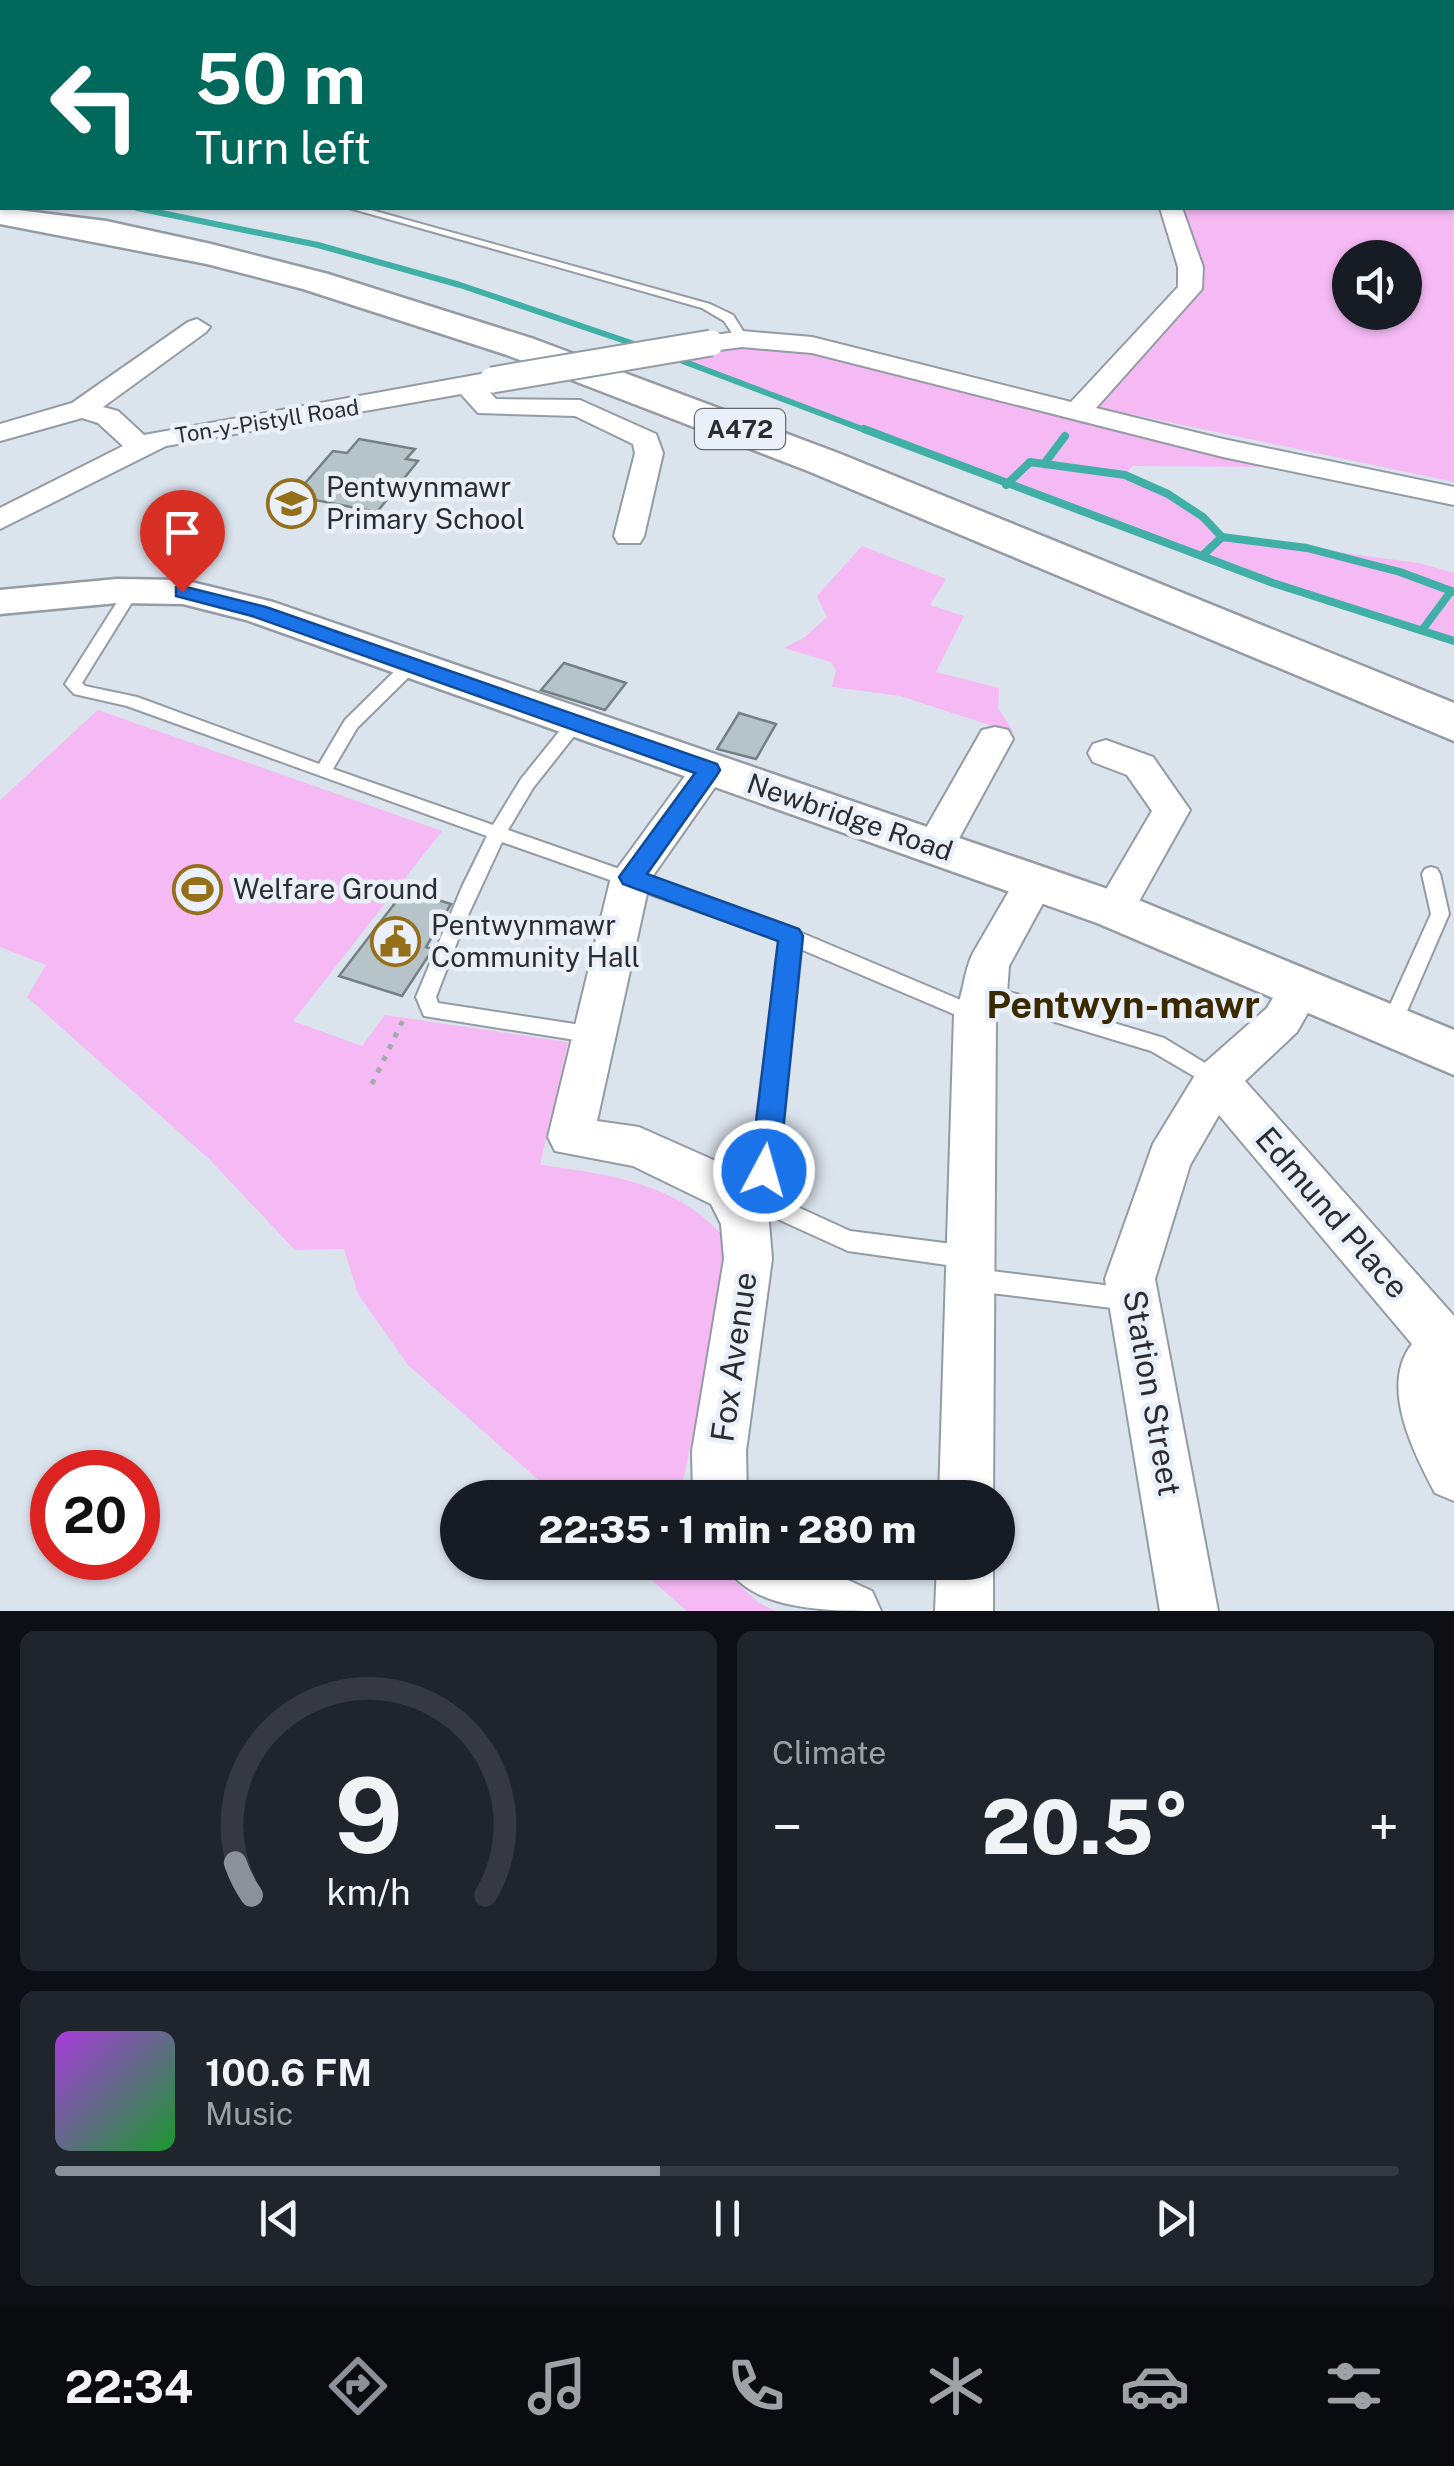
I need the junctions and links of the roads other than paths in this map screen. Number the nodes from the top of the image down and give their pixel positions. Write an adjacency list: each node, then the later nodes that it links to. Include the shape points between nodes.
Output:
1 (88, 210): 18 (main road, A472, via 279,249 595,349)
2 (361, 210): 6 (lane, via 706,306 726,314)
3 (1171, 210): 9 (street, via 1171,226 1192,270 1190,289)
4 (0, 214): 20 (main road, A472, via 249,262 500,339 648,391)
5 (197, 327): 8 (street)
6 (742, 340): 7 (street, Ton-y-Pistyll Road, bridge); 9 (street, Ton-y-Pistyll Road, via 812,345)
7 (480, 382): 11 (street, Ton-y-Pistyll Road, via 159,439); 14 (street, via 488,407 580,408 646,440)
8 (82, 409): 10 (street); 11 (street, via 108,417)
9 (1078, 411): 12 (street, Ton-y-Pistyll Road)
10 (0, 433)
11 (141, 448): 13 (street, Ton-y-Pistyll Road)
12 (1454, 496)
13 (0, 520)
14 (629, 536)
15 (131, 591): 16 (street, Newbridge Road); 17 (street, Newbridge Road, via 182,592 259,611); 24 (lane, via 72,684)
16 (0, 602)
17 (413, 664): 19 (street, Newbridge Road); 24 (lane, via 352,724)
18 (1454, 688)
19 (576, 722): 23 (street, Newbridge Road); 25 (lane, via 546,754)
20 (1454, 723)
21 (996, 740): 26 (street)
22 (1106, 753): 30 (street, via 1140,766 1171,810)
23 (709, 770): 26 (street, Newbridge Road); 28 (street)
24 (323, 772): 25 (lane)
25 (497, 830): 28 (lane); 35 (lane, via 426,997 431,1010)
26 (936, 845): 29 (street, Newbridge Road)
27 (1431, 874): 34 (lane, via 1440,914)
28 (631, 877): 31 (lane); 35 (street)
29 (1034, 883): 30 (street, Newbridge Road); 33 (street, via 988,966)
30 (1114, 910): 32 (street, Newbridge Road)
31 (790, 936): 33 (lane); 38 (lane, via 764,1171)
32 (1302, 986): 34 (street, Newbridge Road); 37 (street, Station Street, via 1282,1020)
33 (980, 1004): 37 (lane, via 1157,1044); 39 (street)
34 (1390, 1025): 36 (street, Newbridge Road)
35 (595, 1035): 38 (street, via 571,1138 639,1147 728,1189)
36 (1454, 1053)
37 (1216, 1080): 40 (street, Station Street, via 1169,1159 1130,1279); 41 (street, Edmund Place)
38 (750, 1210): 39 (lane, via 848,1242); 43 (street, Fox Avenue)
39 (969, 1268): 40 (lane); 44 (street)
40 (1134, 1300): 49 (street, Station Street)
41 (1452, 1349): 42 (street, Edmund Place, via 1427,1364 1424,1393 1431,1434)
42 (1454, 1474)
43 (720, 1480)
44 (966, 1480)
45 (783, 1580): 47 (street)
46 (965, 1580): 48 (street)
47 (852, 1611)
48 (964, 1611)
49 (1189, 1611)

